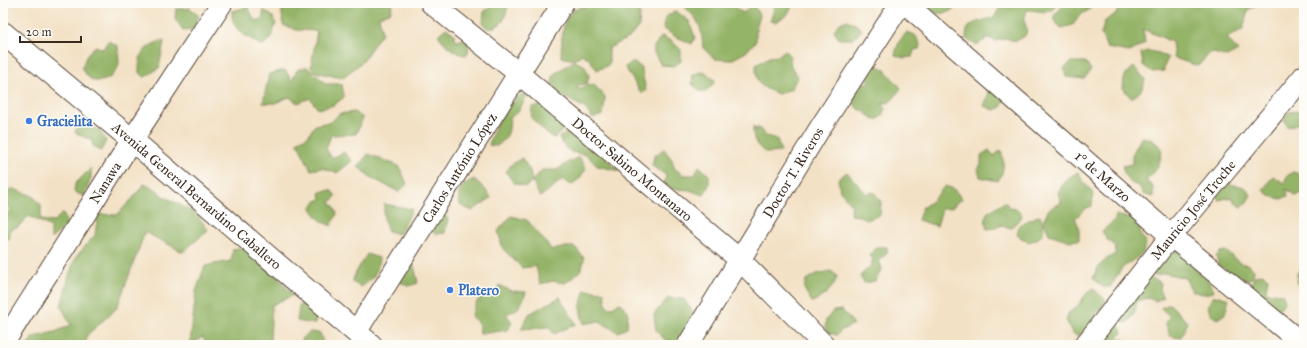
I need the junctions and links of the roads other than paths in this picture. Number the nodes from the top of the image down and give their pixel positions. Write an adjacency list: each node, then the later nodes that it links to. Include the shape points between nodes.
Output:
1 (222, 3): 9 (street, Nanawa)
2 (431, 3): 7 (street, Doctor Sabino Montanaro)
3 (563, 3): 7 (street, Carlos António López)
4 (902, 3): 11 (street, Doctor T. Riveros, via 820,128)
5 (905, 3): 10 (street, 1° de Marzo)
6 (3, 33): 9 (main road, Avenida General Bernardino Caballero)
7 (518, 73): 11 (street, Doctor Sabino Montanaro); 12 (street, Carlos António López)
8 (1304, 76): 10 (street, Mauricio José Troche)
9 (132, 140): 12 (main road, Avenida General Bernardino Caballero); 13 (street, Nanawa)
10 (1171, 236): 16 (street, Mauricio José Troche); 17 (street, 1° de Marzo)
11 (740, 260): 14 (street, Doctor T. Riveros); 15 (street, Doctor Sabino Montanaro)
12 (364, 339)
13 (3, 344)
14 (688, 345)
15 (824, 345)
16 (1085, 345)
17 (1304, 345)

